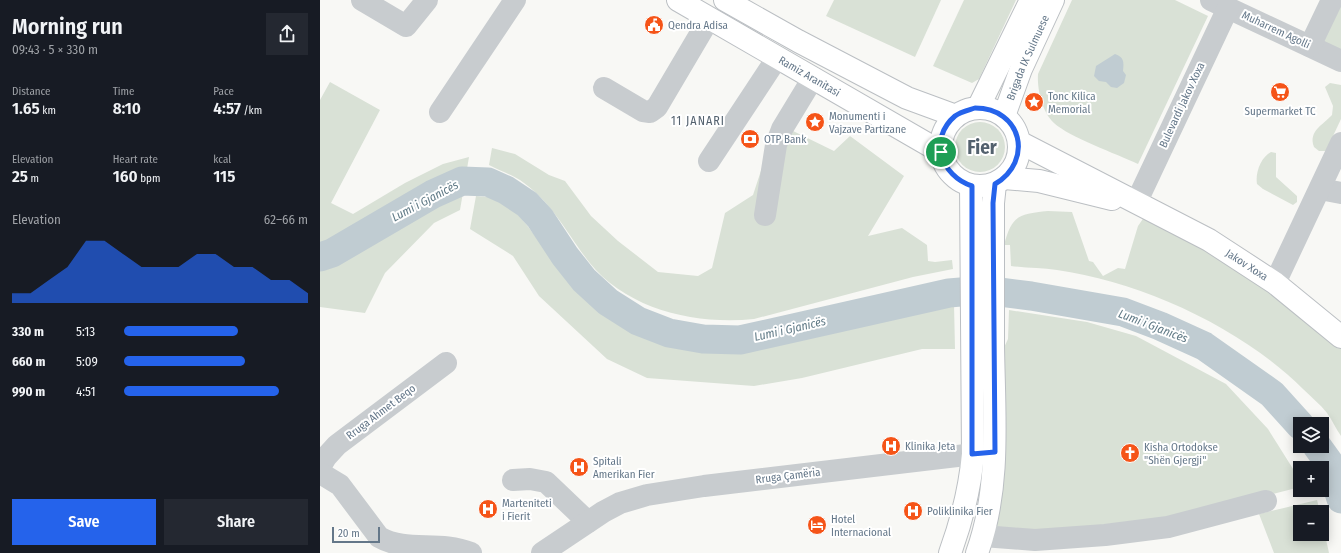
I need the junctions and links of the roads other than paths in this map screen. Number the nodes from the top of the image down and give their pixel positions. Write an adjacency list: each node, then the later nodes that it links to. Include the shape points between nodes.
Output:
1 (362, 0): 2 (street, via 406,26)
2 (427, 0)
3 (515, 0): 17 (street)
4 (678, 0): 10 (main road, Ramiz Aranitasi)
5 (725, 0): 18 (main road, via 907,98)
6 (1031, 0): 16 (main road, Brigada IX Sulmuese)
7 (1053, 0): 19 (main road, Brigada IX Sulmuese, via 1021,69)
8 (1332, 0): 11 (street)
9 (1220, 4): 11 (street, Muharrem Agolli); 28 (street, Bulevardi Jakov Xoxa)
10 (709, 19): 12 (main road, Ramiz Aranitasi); 15 (street, via 657,107 650,112)
11 (1310, 46): 13 (street, Muharrem Agolli)
12 (777, 58): 14 (main road, Ramiz Aranitasi); 23 (street)
13 (1341, 61)
14 (813, 78): 22 (main road, Ramiz Aranitasi); 29 (street, via 782,129 776,145)
15 (604, 88)
16 (978, 108): 18 (main road); 19 (main road, via 992,110)
17 (440, 112)
18 (956, 116): 22 (main road, via 944,132)
19 (1004, 116): 20 (main road, via 1016,132)
20 (1019, 142): 24 (main road, via 1015,164); 28 (main road, Jakov Xoxa)
21 (1341, 143): 26 (street)
22 (941, 152): 25 (main road, via 948,171 955,178)
23 (709, 161)
24 (999, 181): 25 (main road, via 985,186); 28 (main road, Jakov Xoxa, via 1039,181); 33 (main road, via 993,203)
25 (972, 186): 34 (main road)
26 (1320, 189): 27 (street); 30 (street)
27 (1341, 194)
28 (1140, 204): 30 (main road, Jakov Xoxa, via 1210,240)
29 (765, 215)
30 (1275, 283): 31 (main road, Jakov Xoxa)
31 (1341, 337)
32 (446, 363): 35 (street, Rruga Ahmet Beqo, via 337,445)
33 (995, 452): 34 (street, Rruga Çamëria); 40 (main road, via 990,496)
34 (972, 454): 39 (street, Rruga Çamëria, via 647,495 620,503); 43 (main road, via 971,478 964,513)
35 (320, 467)
36 (320, 473): 41 (street, via 340,485 379,537 394,548 460,548)
37 (513, 480): 39 (street, via 530,479 546,482)
38 (1266, 501): 40 (street, via 1168,526 1105,535)
39 (588, 522): 42 (street, Rruga Çamëria)
40 (980, 544)
41 (471, 553)
42 (542, 553)
43 (950, 553)

